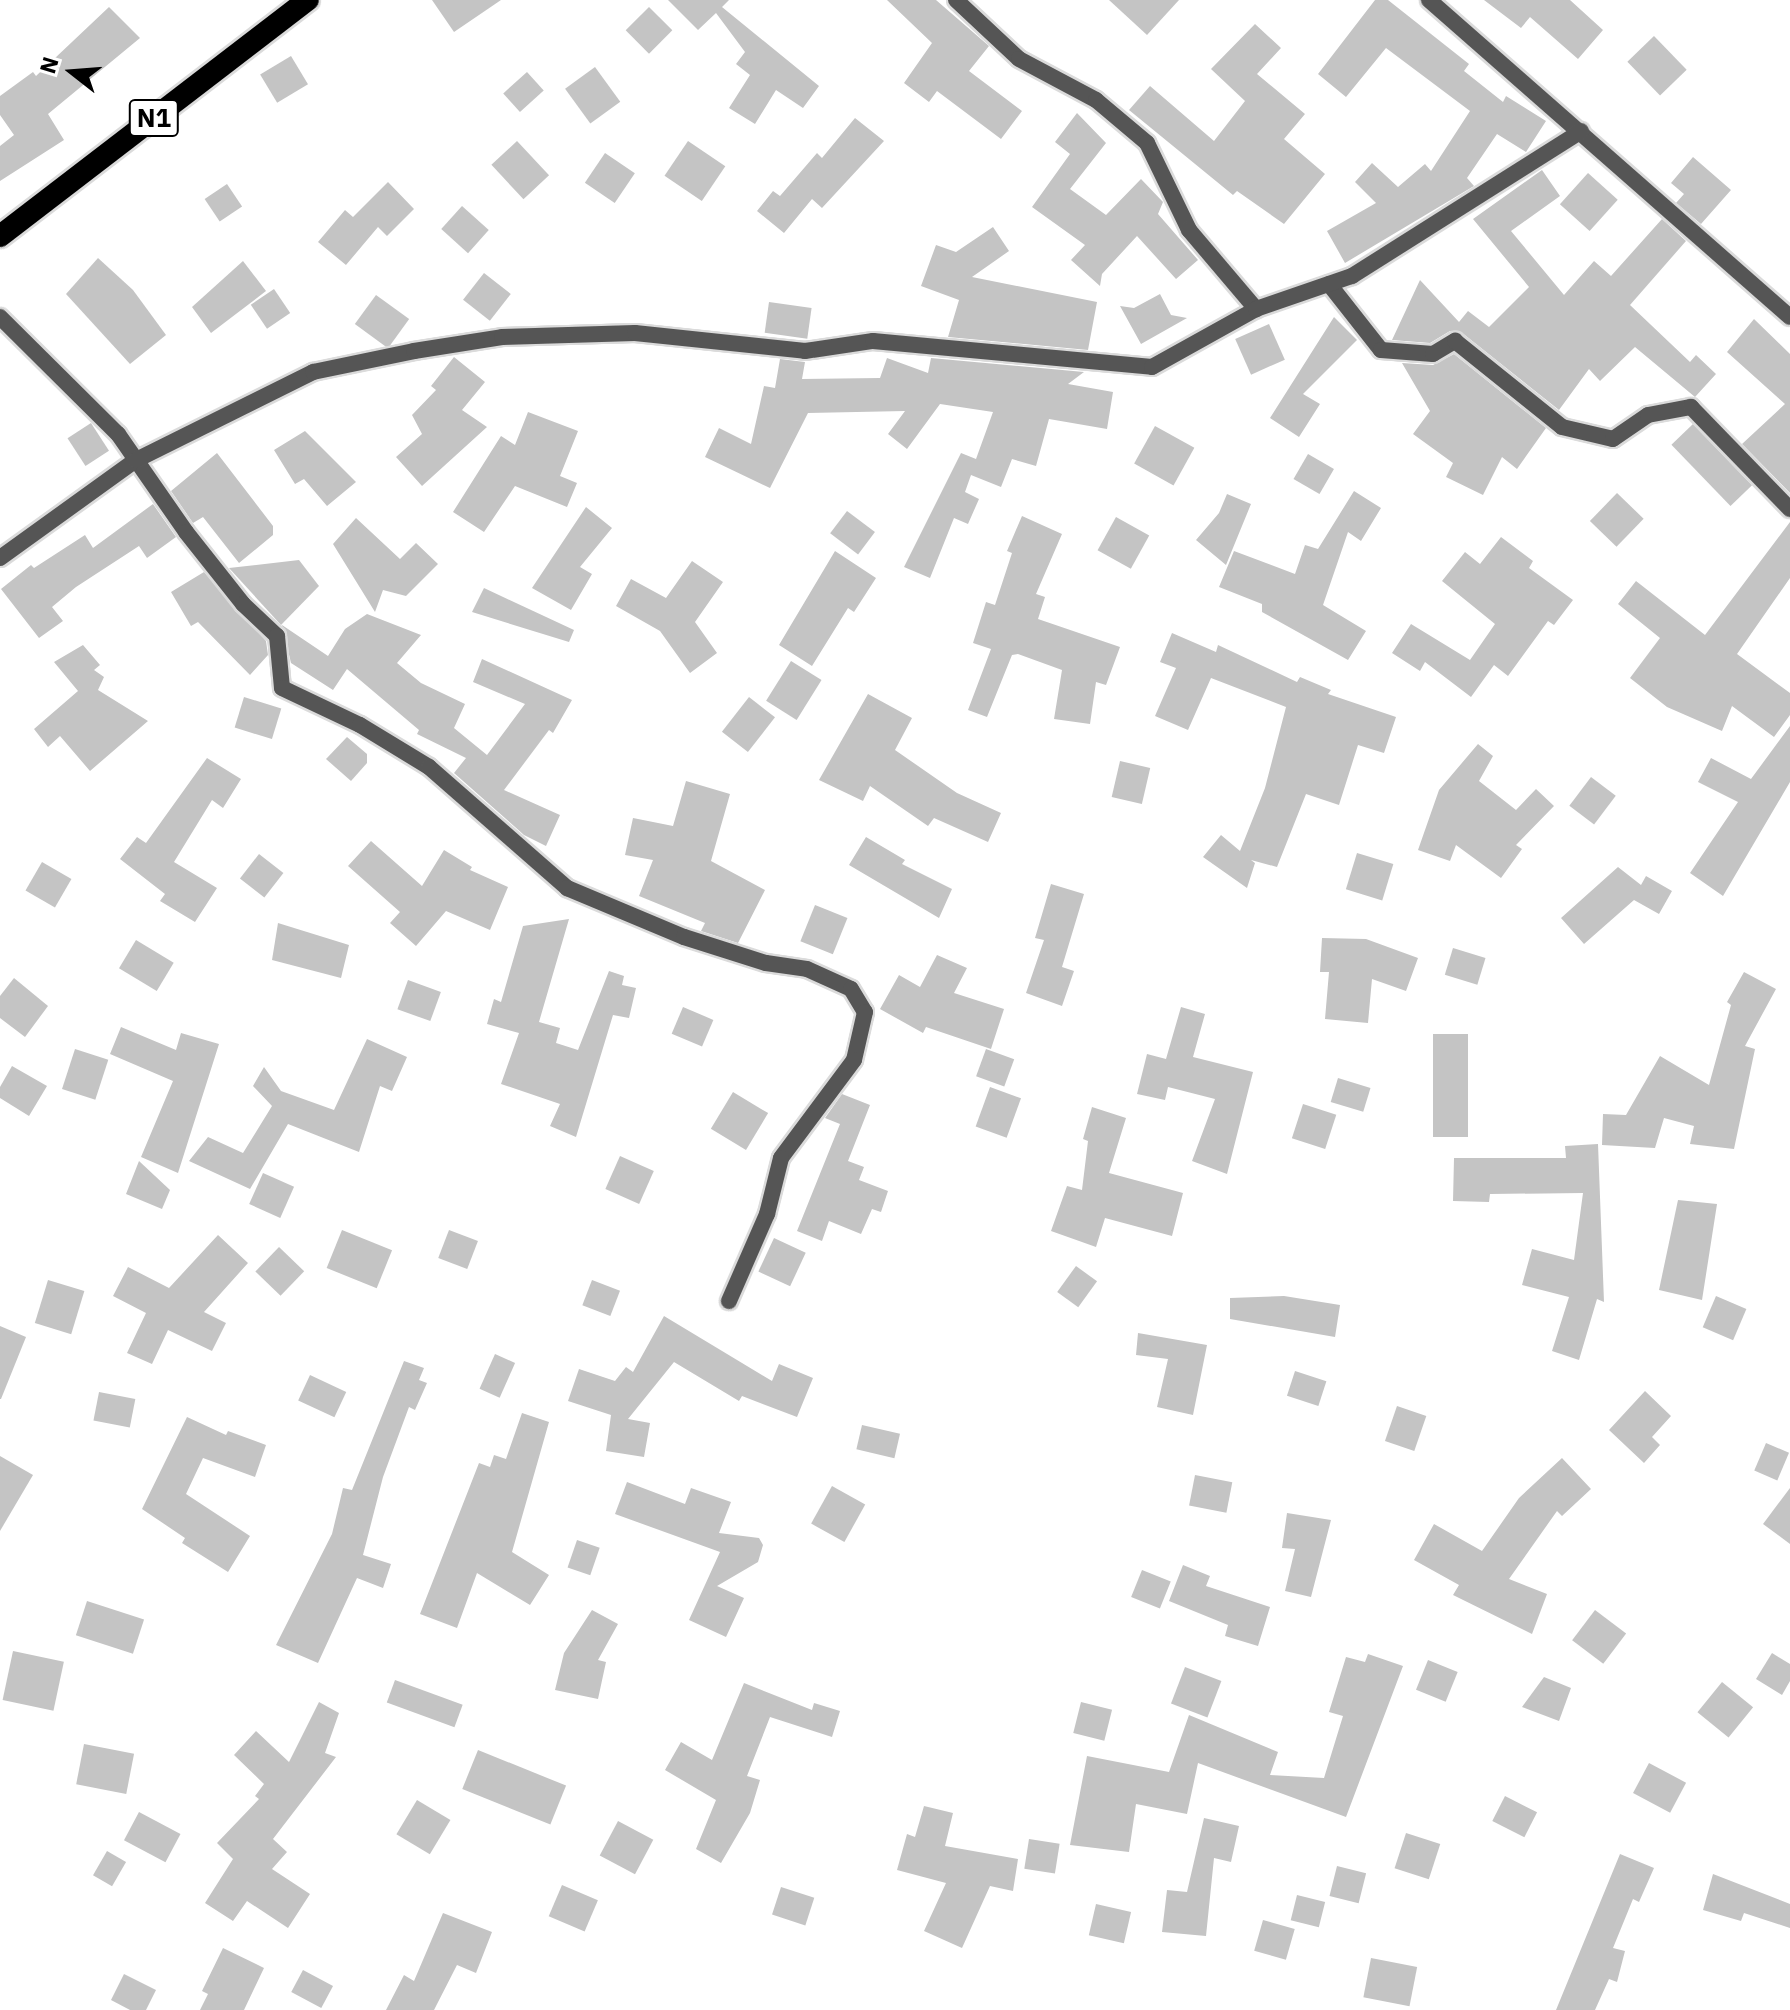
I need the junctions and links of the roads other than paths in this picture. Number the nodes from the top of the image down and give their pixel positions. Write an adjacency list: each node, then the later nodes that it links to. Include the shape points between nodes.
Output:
1 (308, 0): 5 (highway, N1)
2 (956, 0): 7 (street, via 1019,59 1096,100 1147,143 1189,230)
3 (1429, 0): 4 (street)
4 (1581, 131): 6 (street, via 1352,276); 9 (street)
5 (0, 236)
6 (1329, 284): 7 (street); 11 (street, via 1381,350 1433,354 1455,341 1562,427 1613,439 1648,415 1691,407)
7 (1256, 309): 10 (street, via 1152,367 873,341 805,351 635,333 502,337 313,372)
8 (0, 317): 10 (street, via 118,434)
9 (1790, 317)
10 (136, 460): 12 (street); 13 (street, via 243,604 277,636 282,688 360,725 429,767 567,888 684,937 766,963 807,969 851,989 865,1012 854,1060 781,1158 767,1214)
11 (1790, 509)
12 (0, 558)
13 (729, 1301)

